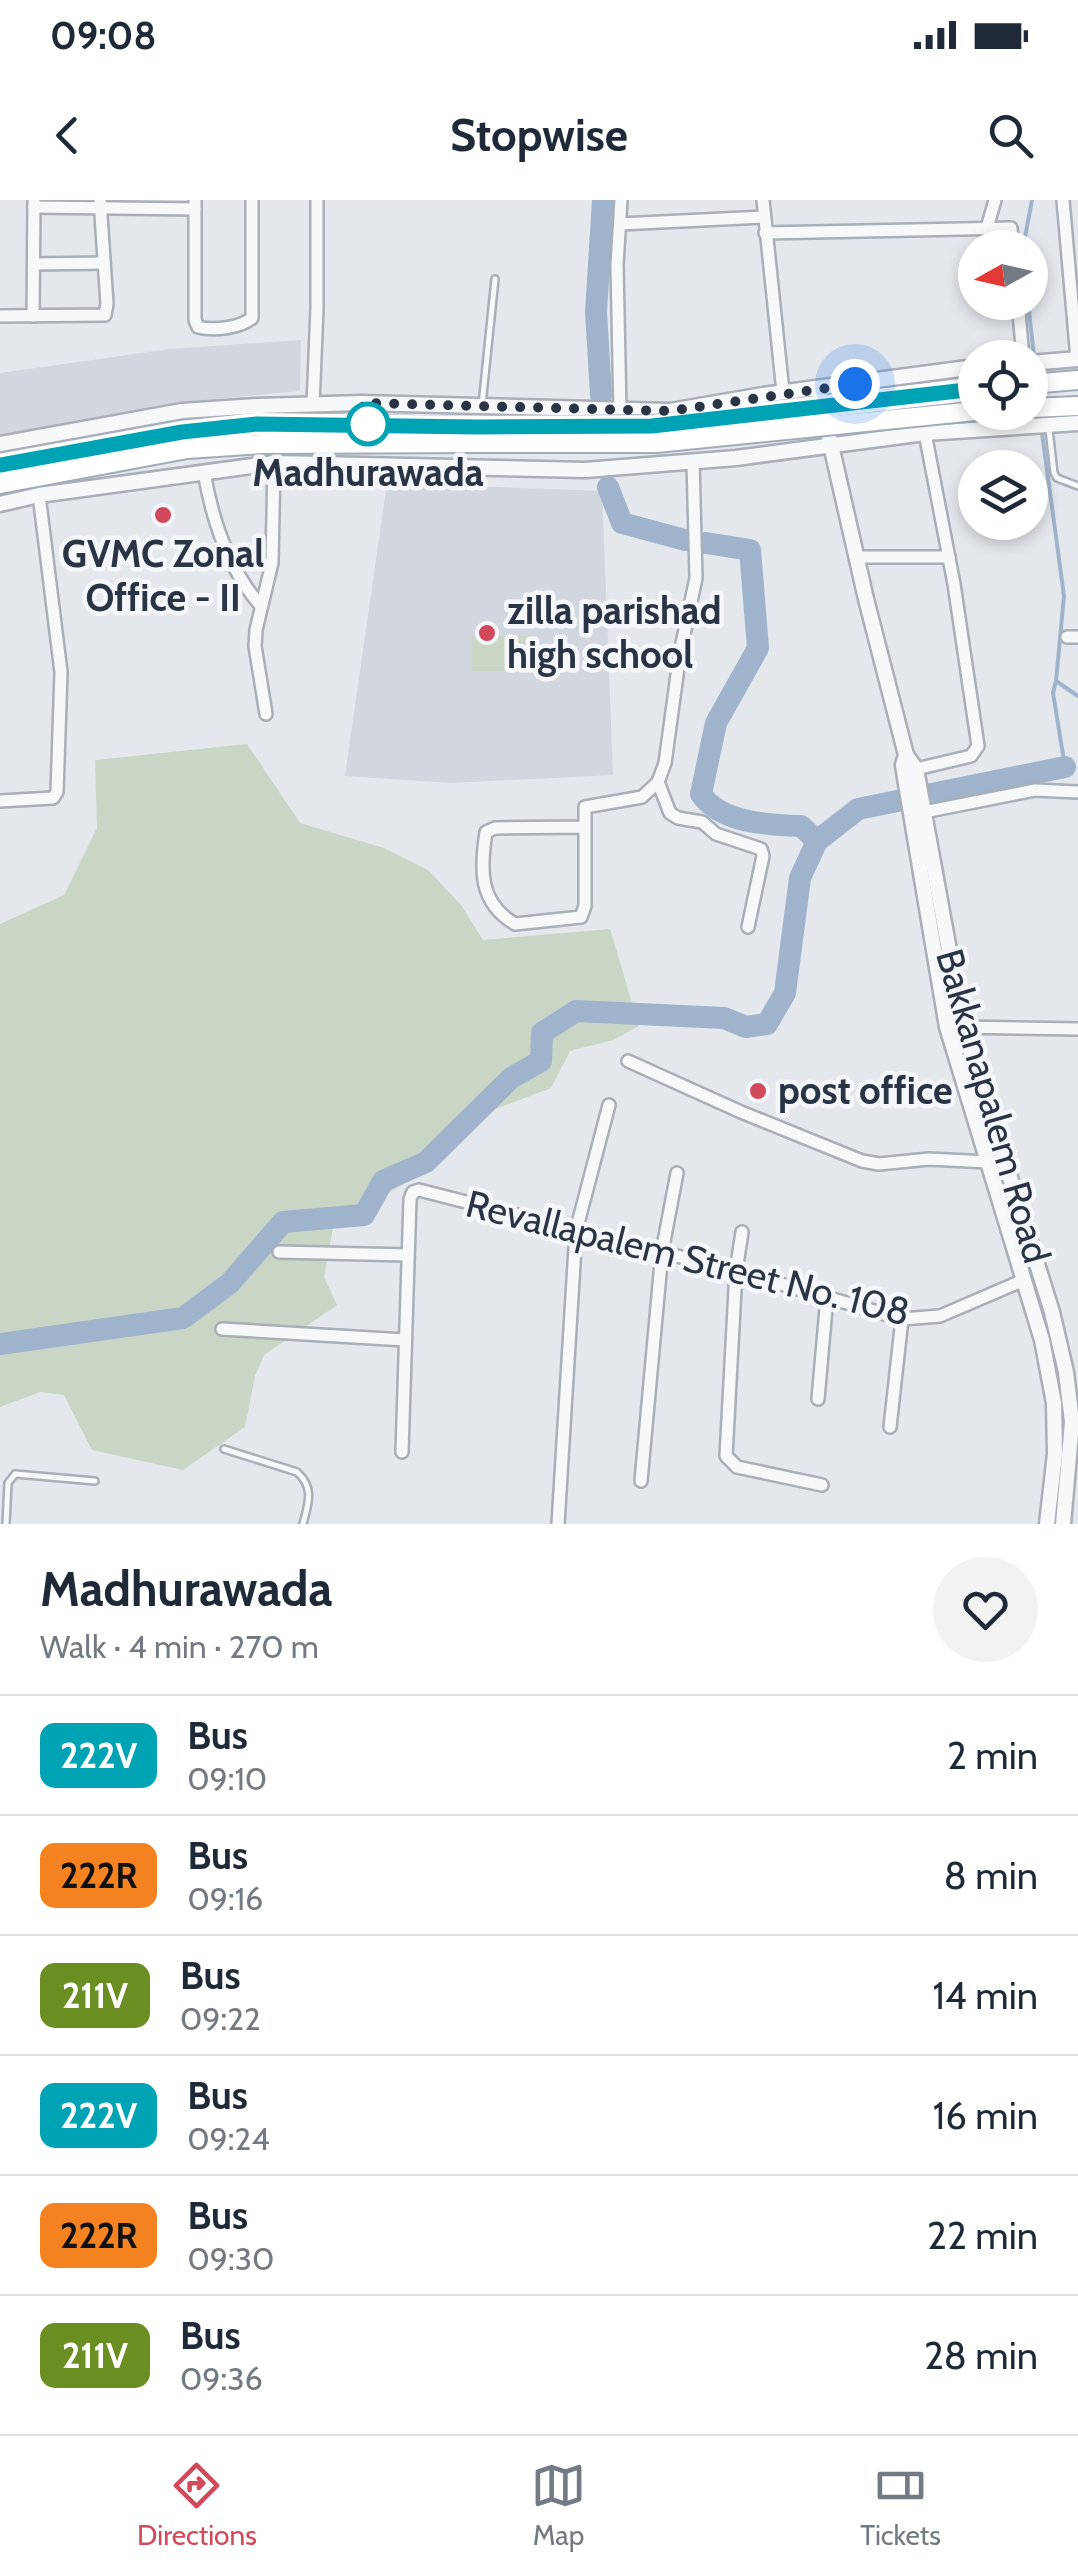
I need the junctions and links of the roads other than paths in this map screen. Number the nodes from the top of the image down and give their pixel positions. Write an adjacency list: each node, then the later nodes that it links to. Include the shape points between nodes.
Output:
1 (252, 200): 9 (street, via 252,318 206,329 195,320)
2 (316, 200): 28 (street)
3 (621, 200): 11 (street)
4 (762, 200): 10 (street)
5 (995, 200): 12 (street)
6 (1063, 200): 20 (street)
7 (34, 203): 8 (street); 16 (street)
8 (100, 204): 9 (street); 15 (street)
9 (195, 204)
10 (764, 217): 11 (street); 14 (street)
11 (620, 224): 31 (street)
12 (987, 228): 13 (street); 14 (street)
13 (1011, 230)
14 (766, 233): 27 (street)
15 (104, 263): 16 (street); 19 (street, via 105,315)
16 (34, 264): 19 (street)
17 (496, 279): 35 (lane)
18 (0, 316): 19 (street)
19 (33, 316)
20 (1078, 360): 21 (street)
21 (1048, 362)
22 (958, 370): 25 (street)
23 (1078, 380): 24 (main road)
24 (1048, 382)
25 (818, 388): 27 (street); 40 (street)
26 (958, 391): 35 (main road, bridge, via 652,426)
27 (783, 392): 31 (street, via 670,411)
28 (314, 405): 35 (street, via 362,403); 39 (street, via 182,411)
29 (1078, 406): 30 (main road)
30 (1048, 411)
31 (620, 412): 35 (street)
32 (958, 413): 35 (main road, bridge, via 656,443)
33 (1048, 414): 34 (street)
34 (1078, 423)
35 (479, 426): 43 (main road, via 257,424); 46 (main road, via 340,442 187,449)
36 (958, 426): 38 (street)
37 (1044, 430): 48 (lane, via 1057,478)
38 (925, 432): 40 (street); 51 (street)
39 (0, 444)
40 (828, 446): 41 (street); 52 (street)
41 (693, 462): 44 (street, via 585,470); 56 (street, via 696,578)
42 (274, 463): 44 (street); 45 (street); 53 (street, via 274,543)
43 (0, 465)
44 (412, 466): 47 (lane)
45 (204, 472): 49 (street); 53 (street, via 222,539)
46 (0, 484)
47 (409, 484)
48 (1078, 486)
49 (39, 495): 50 (street); 58 (street, via 61,672 56,792 52,798)
50 (0, 504)
51 (949, 556): 52 (street); 55 (street, via 978,746 972,756)
52 (856, 557): 55 (street, via 903,764)
53 (261, 606): 54 (street, via 255,646)
54 (266, 714)
55 (913, 774): 59 (street)
56 (658, 782): 60 (street, via 642,797 584,807); 61 (street, via 670,813 760,849)
57 (1078, 792): 59 (street, via 1034,790)
58 (0, 800)
59 (919, 808): 62 (street)
60 (584, 827): 60 (street, via 581,917 514,924 491,904 484,891 486,832)
61 (748, 926)
62 (956, 1027): 63 (street); 66 (street); 80 (street, Bakkanapalem Road, via 1052,1312)
63 (1078, 1029)
64 (628, 1061): 66 (street, via 879,1164)
65 (609, 1105): 68 (street)
66 (988, 1162): 74 (street)
67 (677, 1173): 71 (street)
68 (576, 1231): 71 (street, Revallapalem Street No. 108); 72 (street, Revallapalem Street No. 108, via 413,1192); 89 (street)
69 (742, 1232): 73 (street)
70 (279, 1252): 72 (street)
71 (662, 1252): 73 (street, Revallapalem Street No. 108); 85 (street)
72 (408, 1255): 78 (street)
73 (736, 1271): 75 (street, Revallapalem Street No. 108); 86 (street, via 726,1456 737,1468)
74 (1024, 1280): 76 (street, Revallapalem Street No. 108, via 940,1316); 90 (street, via 1054,1404)
75 (821, 1295): 76 (street, Revallapalem Street No. 108); 79 (street)
76 (902, 1319): 81 (street)
77 (222, 1329): 78 (street)
78 (406, 1340): 83 (street)
79 (818, 1399)
80 (1075, 1422): 91 (street, Bakkanapalem Road)
81 (890, 1427)
82 (224, 1449): 88 (lane, via 305,1479 310,1497)
83 (402, 1452)
84 (95, 1481): 87 (lane, via 15,1474 8,1483)
85 (641, 1481)
86 (822, 1485)
87 (6, 1524)
88 (303, 1524)
89 (558, 1524)
90 (1047, 1524)
91 (1064, 1524)

